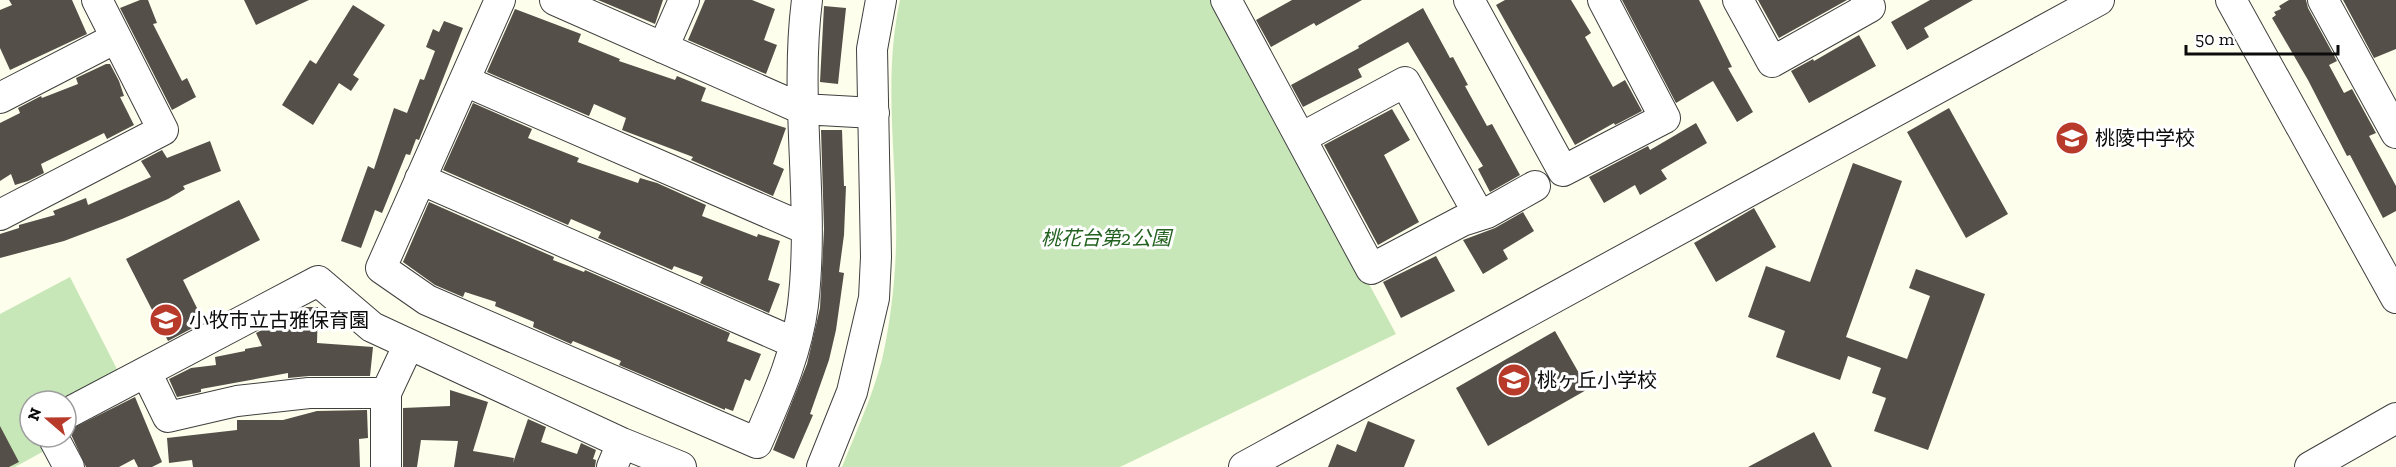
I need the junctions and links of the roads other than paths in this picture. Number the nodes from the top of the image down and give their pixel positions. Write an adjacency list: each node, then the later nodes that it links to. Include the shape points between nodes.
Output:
1 (98, 0): 15 (street)
2 (500, 0): 17 (street)
3 (684, 0): 16 (street)
4 (807, 0): 20 (street, via 802,37)
5 (880, 0): 21 (street, via 872,49)
6 (1226, 0): 23 (street)
7 (1469, 0): 8 (street, via 1563,171 1665,118)
8 (1603, 0)
9 (1738, 0): 10 (street, via 1772,62 1870,7)
10 (1866, 0)
11 (2098, 0): 42 (street)
12 (2232, 0): 29 (street)
13 (2323, 0): 18 (street)
14 (563, 2): 16 (street)
15 (117, 38): 19 (street); 26 (street, via 163,130)
16 (663, 48): 20 (street)
17 (465, 81): 24 (street); 28 (street)
18 (2384, 83): 22 (street)
19 (0, 98)
20 (802, 109): 21 (street); 28 (street)
21 (874, 113): 41 (street, via 874,298 852,392)
22 (2396, 133)
23 (1301, 138): 27 (street, via 1371,269); 27 (street, via 1405,82)
24 (420, 179): 30 (street); 30 (street, via 381,268 427,300 757,443)
25 (1535, 186): 27 (street)
26 (0, 215)
27 (1479, 215)
28 (806, 229): 30 (street, via 803,307)
29 (2396, 298)
30 (795, 343)
31 (408, 346): 32 (street, via 372,327 318,281); 33 (street); 37 (street)
32 (146, 372): 33 (street, via 168,417 247,400 309,393); 34 (street)
33 (386, 393): 39 (street)
34 (78, 408)
35 (2396, 418): 43 (street)
36 (59, 449): 38 (street)
37 (617, 455): 40 (street)
38 (69, 467)
39 (386, 467)
40 (681, 467)
41 (822, 467)
42 (1244, 467)
43 (2310, 467)

